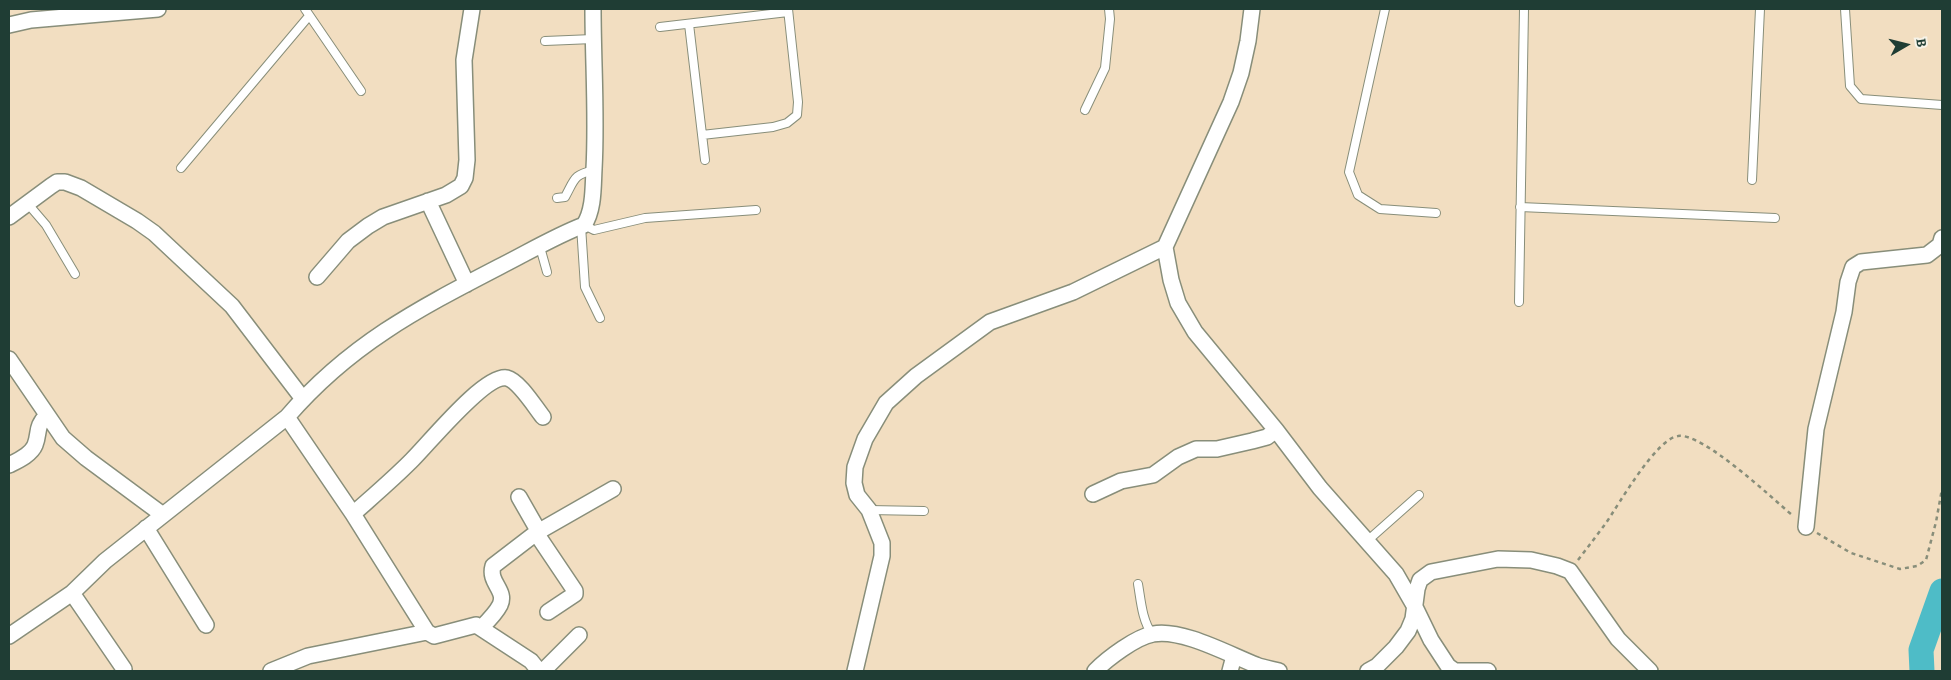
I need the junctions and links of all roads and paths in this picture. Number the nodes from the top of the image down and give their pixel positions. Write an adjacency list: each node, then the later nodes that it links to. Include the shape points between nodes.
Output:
1 (158, 9): 13 (street, via 30,17)
2 (472, 9): 26 (street, via 464,60 465,178 455,190)
3 (593, 9): 15 (street)
4 (1109, 9): 19 (lane, via 1105,68)
5 (1252, 9): 36 (street, via 1241,74 1231,102)
6 (1386, 9): 30 (lane, via 1349,172 1358,195 1380,209)
7 (1524, 9): 28 (lane)
8 (1760, 9): 24 (lane)
9 (1845, 9): 18 (lane, via 1850,86 1854,93 1861,99)
10 (788, 10): 12 (lane); 20 (lane, via 797,115 787,123 772,127)
11 (307, 12): 17 (lane); 22 (lane)
12 (689, 24): 14 (lane); 20 (lane)
13 (9, 25)
14 (660, 27)
15 (593, 39): 16 (lane); 23 (street)
16 (544, 41)
17 (361, 91)
18 (1942, 105)
19 (1085, 110)
20 (702, 135): 21 (lane)
21 (705, 160)
22 (182, 168)
23 (594, 170): 25 (lane, via 580,173 565,197); 33 (street, via 589,213)
24 (1752, 180)
25 (557, 198)
26 (428, 201): 39 (street, via 383,217 368,226 348,241); 40 (street)
27 (28, 204): 31 (street); 38 (lane, via 46,225); 44 (street, via 57,182 65,182 138,221 232,306)
28 (1520, 207): 32 (lane); 41 (lane)
29 (756, 210): 33 (lane, via 645,218 594,230)
30 (1436, 213)
31 (9, 216)
32 (1775, 218)
33 (582, 226): 35 (street); 42 (lane, via 585,287)
34 (1942, 238): 59 (street, via 1940,245 1927,255 1879,259 1853,267 1816,429)
35 (540, 247): 37 (lane); 40 (street)
36 (1165, 247): 48 (street, via 1170,280 1194,332); 55 (street, via 1072,292 990,322 916,376 886,403 865,440 855,467 857,495)
37 (547, 272)
38 (75, 274)
39 (317, 277)
40 (467, 284): 44 (street, via 375,337 344,360)
41 (1519, 302)
42 (600, 318)
43 (9, 359): 45 (street)
44 (303, 399): 46 (street)
45 (47, 415): 49 (street, via 38,425 32,450); 58 (street, via 63,438)
46 (287, 417): 57 (street); 58 (street)
47 (543, 417): 57 (street, via 517,384 508,378 498,378 465,403 410,463)
48 (1276, 430): 52 (street, via 1252,441 1196,450 1178,457 1153,475 1121,481); 62 (street)
49 (9, 465)
50 (613, 489): 61 (street)
51 (1942, 489): 59 (path, via 1926,560 1917,566 1900,569 1851,553)
52 (1093, 494)
53 (1418, 495): 62 (lane)
54 (519, 497): 61 (street)
55 (869, 510): 56 (lane); 78 (street, via 882,543 882,556)
56 (924, 511)
57 (353, 514): 70 (street)
58 (162, 515): 60 (street)
59 (1806, 527): 63 (path, via 1724,458 1688,437 1678,436 1662,444 1641,470)
60 (146, 528): 65 (street, via 105,561); 68 (street)
61 (538, 532): 67 (street, via 575,591); 69 (street, via 493,566 492,578 502,599)
62 (1366, 542): 66 (street, via 1396,574)
63 (1570, 571): 66 (street, via 1531,560 1498,559 1447,568 1431,572 1420,580); 84 (street, via 1618,639)
64 (1138, 584): 71 (lane, via 1145,619)
65 (72, 594): 73 (street); 75 (street)
66 (1415, 607): 82 (street, via 1408,631 1396,647); 83 (street, via 1450,669)
67 (548, 612)
68 (206, 625)
69 (482, 628): 70 (street, via 468,626 434,636); 77 (street)
70 (426, 632): 76 (street, via 308,656)
71 (1152, 634): 74 (street, via 1188,638); 79 (street, via 1138,640)
72 (579, 635): 77 (street)
73 (9, 636)
74 (1234, 656): 80 (street); 81 (street)
75 (124, 669)
76 (271, 671)
77 (541, 671)
78 (855, 671)
79 (1095, 671)
80 (1230, 671)
81 (1279, 671)
82 (1368, 671)
83 (1488, 671)
84 (1650, 671)

